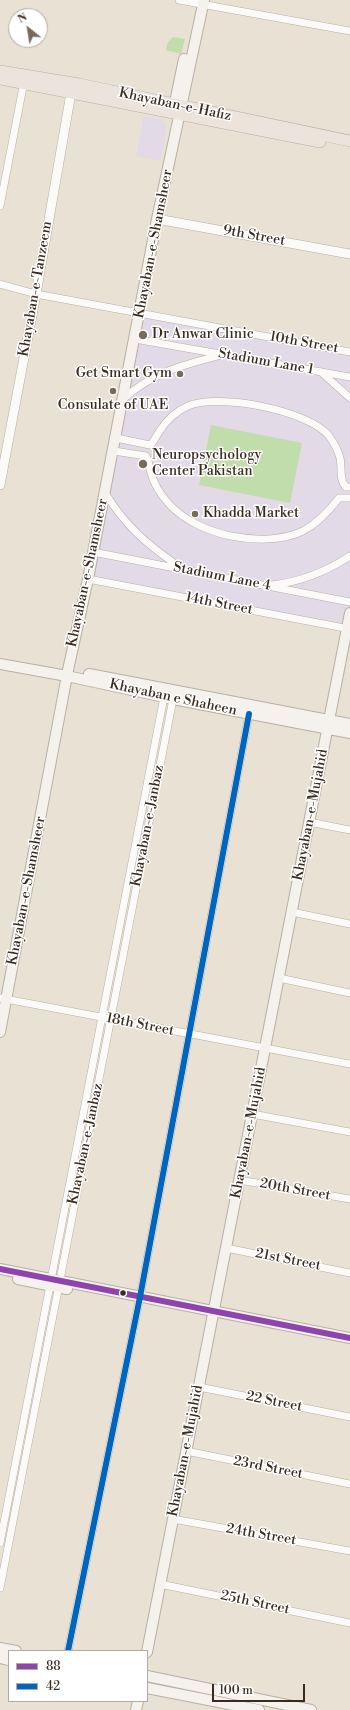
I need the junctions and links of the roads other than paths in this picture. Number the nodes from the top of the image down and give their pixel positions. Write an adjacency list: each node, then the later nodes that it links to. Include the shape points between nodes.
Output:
1 (179, 0): 2 (street)
2 (200, 2): 3 (street); 9 (main road, Khayaban-e-Shamsheer)
3 (350, 32)
4 (0, 69): 6 (main road, Khayaban-e-Hafiz)
5 (0, 79): 6 (main road)
6 (23, 82): 7 (main road); 8 (main road); 9 (main road, Khayaban-e-Hafiz); 13 (street)
7 (0, 84)
8 (70, 93): 9 (main road); 18 (street, Khayaban-e-Tanzeem)
9 (177, 110): 10 (main road, Khayaban-e-Hafiz); 11 (main road); 15 (main road, Khayaban-e-Shamsheer)
10 (350, 141)
11 (350, 148)
12 (0, 166): 13 (street)
13 (8, 168): 14 (street)
14 (0, 206)
15 (157, 219): 16 (street, 9th Street); 19 (main road, Khayaban-e-Shamsheer)
16 (350, 254)
17 (0, 284): 18 (street, 10th Street)
18 (36, 294): 19 (street, 10th Street); 31 (street, Khayaban-e-Tanzeem)
19 (140, 313): 20 (main road, Khayaban-e-Shamsheer); 21 (street, 10th Street)
20 (135, 339): 22 (street, Stadium Lane 1); 26 (main road, Khayaban-e-Shamsheer)
21 (350, 352)
22 (223, 354): 23 (street, Stadium Lane 1); 26 (street, via 176,367 150,379)
23 (321, 372): 24 (street, Stadium Lane 1); 25 (street)
24 (350, 377)
25 (350, 398)
26 (123, 399): 27 (main road, Khayaban-e-Shamsheer)
27 (116, 438): 28 (street); 29 (main road, Khayaban-e-Shamsheer)
28 (130, 441): 30 (street); 32 (street, via 151,444 176,413 200,402 228,401 250,405 290,414 317,426 327,434 336,446 341,463 342,481)
29 (114, 451): 30 (street); 33 (main road, Khayaban-e-Shamsheer)
30 (128, 453): 34 (street, via 146,456 156,487 179,515 204,528 233,537 265,539 302,531 320,519 339,498)
31 (0, 485)
32 (350, 487)
33 (105, 493): 35 (main road, Khayaban-e-Shamsheer); 37 (street, via 115,510 135,532 151,547)
34 (350, 498)
35 (93, 552): 37 (street, Stadium Lane 4); 38 (main road, Khayaban-e-Shamsheer)
36 (350, 556): 39 (street, via 337,564 287,583)
37 (185, 570): 39 (street, Stadium Lane 4)
38 (88, 579): 42 (street, 14th Street); 45 (main road, Khayaban-e-Shamsheer)
39 (263, 586): 40 (street, Stadium Lane 4)
40 (350, 602)
41 (350, 613): 42 (main road, Khayaban-e-Mujahid)
42 (349, 628): 48 (main road, Khayaban-e-Mujahid)
43 (0, 657): 45 (main road)
44 (0, 664): 45 (main road)
45 (67, 673): 46 (main road, Khayaban e Shaheen); 48 (main road, Khayaban e Shaheen); 57 (main road, Khayaban-e-Shamsheer)
46 (168, 698): 47 (main road, Khayaban e Shaheen); 58 (street, Khayaban-e-Janbaz); 59 (street, Khayaban-e-Janbaz)
47 (249, 714): 48 (main road, Khayaban e Shaheen); 61 (street)
48 (328, 724): 49 (main road, Khayaban e Shaheen); 50 (main road, Khayaban e Shaheen); 51 (main road, Khayaban-e-Mujahid)
49 (350, 724)
50 (350, 733)
51 (309, 822): 52 (street); 53 (main road, Khayaban-e-Mujahid)
52 (350, 830)
53 (292, 912): 54 (street); 55 (main road, Khayaban-e-Mujahid)
54 (350, 924)
55 (279, 978): 56 (street); 62 (main road, Khayaban-e-Mujahid)
56 (350, 993)
57 (3, 999): 58 (street, 18th Street); 60 (main road, Khayaban-e-Shamsheer)
58 (102, 1018): 59 (street, 18th Street); 72 (street, Khayaban-e-Janbaz)
59 (111, 1020): 61 (street, 18th Street); 72 (street, Khayaban-e-Janbaz)
60 (0, 1032)
61 (190, 1034): 62 (street, 18th Street); 73 (street)
62 (265, 1048): 63 (street, 18th Street); 64 (main road, Khayaban-e-Mujahid)
63 (350, 1064)
64 (252, 1114): 65 (street); 66 (main road, Khayaban-e-Mujahid)
65 (350, 1132)
66 (239, 1180): 67 (street, 20th Street); 68 (main road, Khayaban-e-Mujahid)
67 (350, 1199)
68 (226, 1248): 70 (street, 21st Street); 74 (main road, Khayaban-e-Mujahid)
69 (0, 1269): 72 (main road)
70 (350, 1273)
71 (0, 1276): 72 (main road)
72 (54, 1283): 73 (main road); 82 (street, Khayaban-e-Janbaz); 85 (street, Khayaban-e-Janbaz)
73 (139, 1300): 74 (main road); 89 (street)
74 (213, 1315): 75 (main road); 76 (main road); 77 (main road, Khayaban-e-Mujahid)
75 (350, 1338)
76 (350, 1345)
77 (199, 1387): 78 (street, 22 Street); 79 (main road, Khayaban-e-Mujahid)
78 (350, 1417)
79 (186, 1451): 80 (street, 23rd Street); 81 (main road, Khayaban-e-Mujahid)
80 (350, 1484)
81 (173, 1519): 83 (street, 24th Street); 84 (main road, Khayaban-e-Mujahid)
82 (0, 1543)
83 (350, 1551)
84 (160, 1584): 86 (street, 25th Street); 90 (main road, Khayaban-e-Mujahid)
85 (0, 1588)
86 (350, 1623)
87 (0, 1648): 88 (main road)
88 (11, 1650)
89 (68, 1650)
90 (147, 1650)
91 (148, 1676): 94 (main road)
92 (148, 1688): 93 (main road)
93 (259, 1710)
94 (311, 1710)

